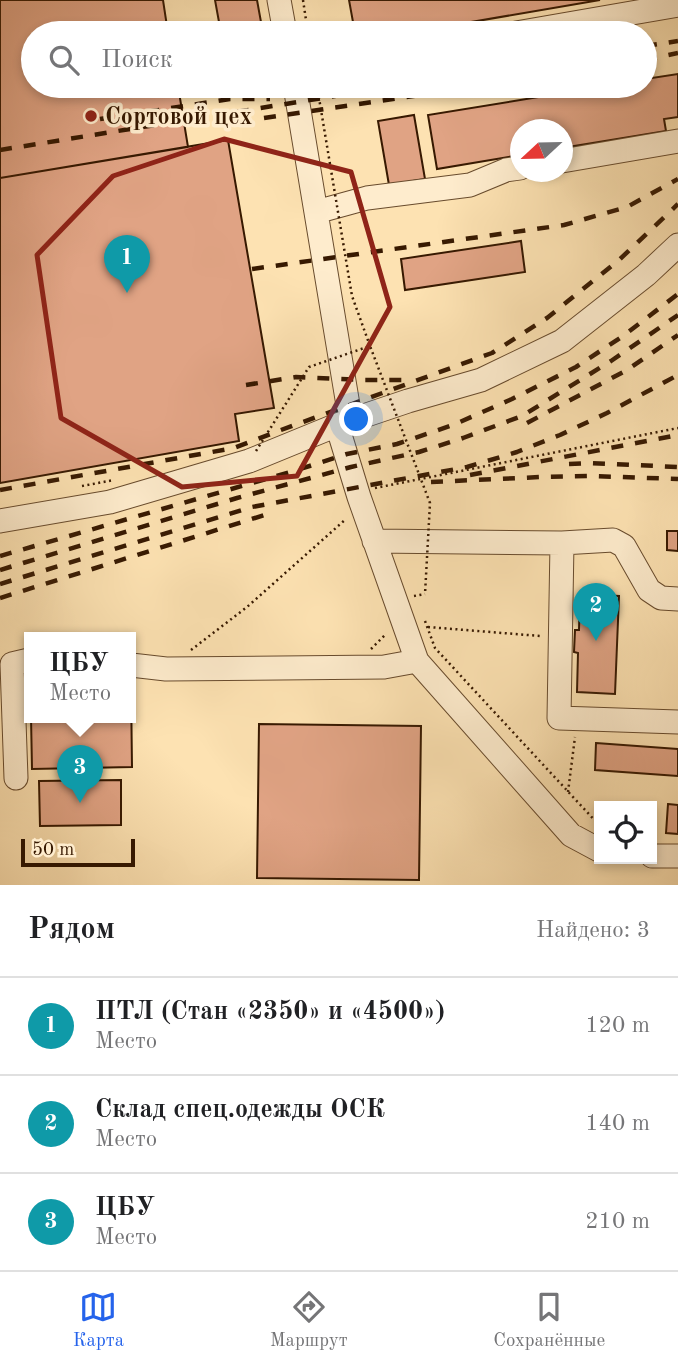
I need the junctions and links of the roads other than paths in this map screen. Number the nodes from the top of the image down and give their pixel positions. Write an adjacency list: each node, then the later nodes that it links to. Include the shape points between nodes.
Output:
1 (279, 0): 3 (lane)
2 (678, 5): 4 (lane)
3 (283, 21)
4 (585, 21)
5 (297, 98): 9 (lane)
6 (678, 141): 7 (lane)
7 (573, 159)
8 (510, 169): 9 (lane, via 470,185 367,198)
9 (316, 212): 11 (lane, via 348,405)
10 (678, 245): 11 (lane, via 562,341 481,380)
11 (346, 422): 12 (lane, via 249,461 110,502); 13 (lane, via 357,492)
12 (0, 521)
13 (374, 541): 14 (lane); 17 (lane)
14 (562, 543): 15 (lane, via 612,540 624,546 649,590 661,597); 19 (lane, via 559,718)
15 (678, 598)
16 (24, 661): 20 (lane, via 12,664)
17 (416, 661): 18 (lane, via 384,667); 21 (lane, via 572,835)
18 (136, 666)
19 (678, 722)
20 (16, 778)
21 (594, 846)
22 (657, 856): 23 (lane)
23 (678, 856)

